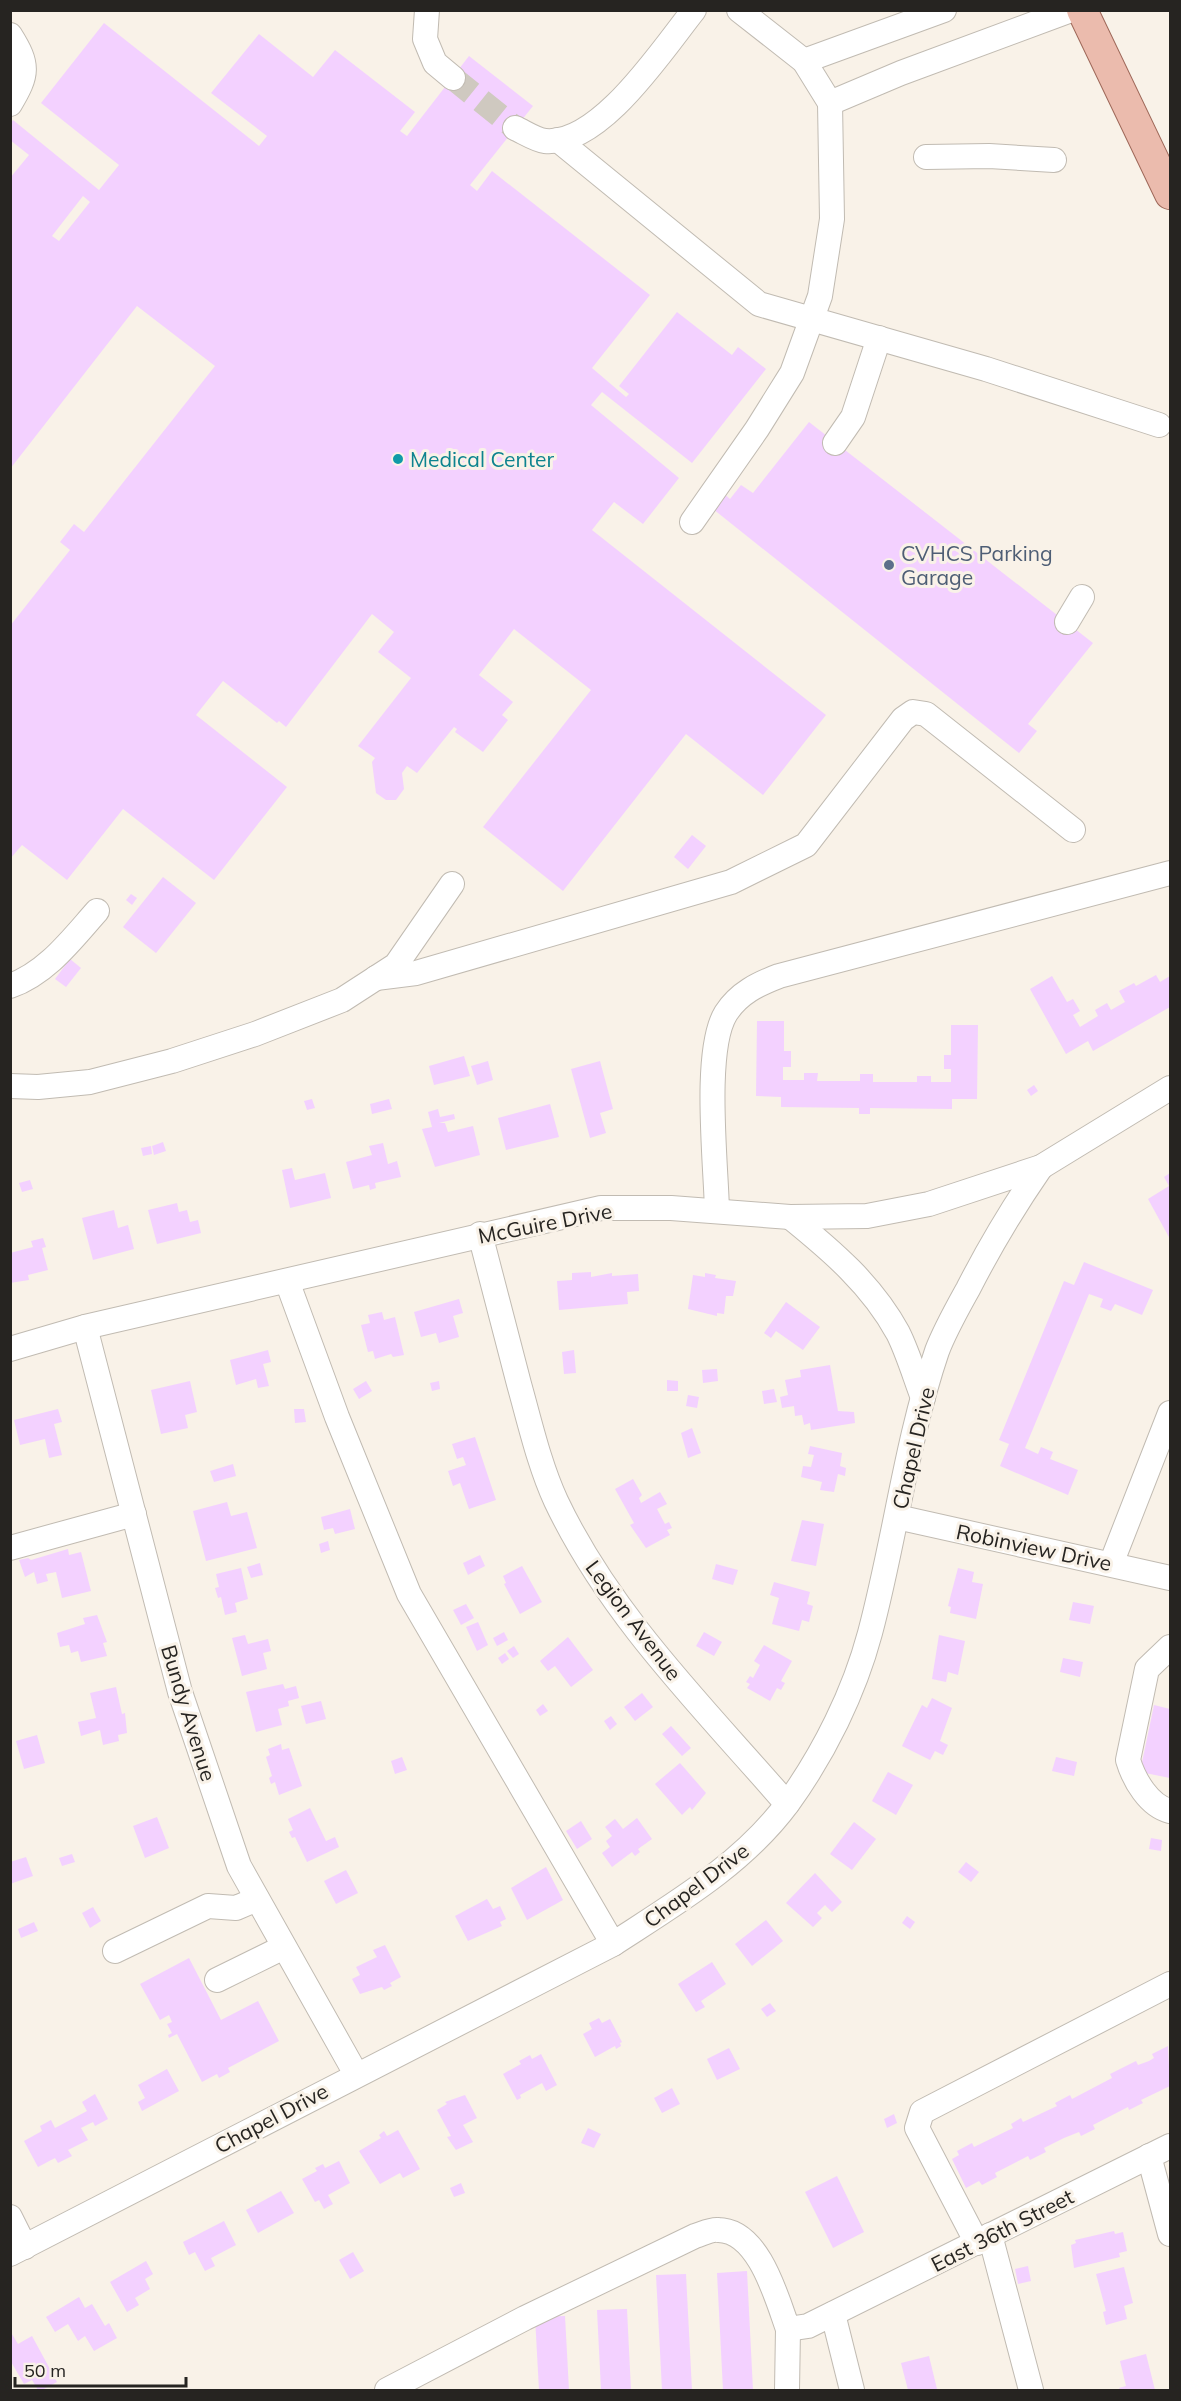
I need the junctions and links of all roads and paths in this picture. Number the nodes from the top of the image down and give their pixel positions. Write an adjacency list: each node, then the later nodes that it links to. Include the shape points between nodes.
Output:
1 (427, 10): 9 (street, via 424,14 428,47 435,63)
2 (694, 10): 13 (street, via 602,120 572,138)
3 (739, 10): 8 (street)
4 (944, 10): 8 (street)
5 (1071, 10): 10 (street)
6 (1082, 10): 16 (main road)
7 (10, 35): 11 (street, via 24,60 25,79)
8 (804, 61): 10 (street)
9 (453, 78)
10 (831, 103): 17 (street, via 832,219)
11 (10, 104)
12 (515, 128): 13 (street, via 544,141)
13 (558, 140): 17 (street, via 759,304)
14 (926, 157): 15 (street)
15 (1054, 160)
16 (1168, 182)
17 (813, 317): 18 (street); 21 (street, via 792,373)
18 (879, 338): 19 (street); 20 (street, via 853,417)
19 (1159, 425)
20 (835, 442)
21 (692, 522)
22 (1082, 597): 23 (street)
23 (1066, 622)
24 (1072, 830): 28 (street, via 926,714 913,712 903,719 806,845 763,867 731,882 636,911 416,973)
25 (1170, 873): 33 (street, via 779,976 739,997 717,1033)
26 (452, 884): 28 (street, via 396,965)
27 (97, 911): 29 (street, via 55,958)
28 (376, 978): 30 (street, via 342,1000 172,1061 90,1082 38,1088)
29 (10, 986)
30 (10, 1086)
31 (1170, 1088): 32 (street, McGuire Drive)
32 (1041, 1167): 34 (street, McGuire Drive, via 929,1204 867,1216); 39 (street, Chapel Drive, via 1003,1222 962,1299 938,1349)
33 (717, 1211): 34 (street, McGuire Drive); 35 (street, McGuire Drive, via 601,1208)
34 (790, 1217): 39 (street, via 841,1259 873,1296 898,1333)
35 (480, 1234): 36 (street, McGuire Drive); 47 (street, Legion Avenue, via 535,1443 555,1499 578,1545 639,1634)
36 (287, 1281): 37 (street, McGuire Drive); 50 (street, via 409,1594)
37 (85, 1327): 38 (street, McGuire Drive); 41 (street, Bundy Avenue)
38 (10, 1349)
39 (923, 1398): 42 (street, Chapel Drive)
40 (1170, 1413): 44 (street)
41 (134, 1515): 43 (street); 49 (street, Bundy Avenue, via 180,1692 239,1866)
42 (897, 1517): 44 (street, Robinview Drive); 47 (street, Chapel Drive, via 870,1635 854,1682 814,1764)
43 (10, 1548)
44 (1111, 1564): 45 (street, Robinview Drive)
45 (1170, 1578)
46 (1170, 1647): 48 (street, via 1147,1669 1128,1760 1142,1788 1159,1808)
47 (787, 1804): 50 (street, Chapel Drive, via 731,1863)
48 (1170, 1810)
49 (257, 1899): 51 (street, Bundy Avenue); 52 (street, via 236,1908 208,1906)
50 (613, 1944): 55 (street, Chapel Drive)
51 (284, 1947): 53 (street); 55 (street, Bundy Avenue)
52 (115, 1951)
53 (217, 1980)
54 (1170, 1984): 60 (street, via 922,2112 917,2128)
55 (356, 2074): 61 (street, Chapel Drive)
56 (1170, 2146): 57 (street, East 36th Street)
57 (1149, 2156): 59 (street); 60 (street, East 36th Street)
58 (10, 2217): 61 (street)
59 (1170, 2234)
60 (983, 2239): 62 (street, East 36th Street); 67 (street)
61 (18, 2251)
62 (833, 2314): 63 (street, East 36th Street, via 808,2326); 66 (street)
63 (788, 2329): 64 (street, via 767,2273 754,2251 737,2237 718,2229 695,2236 525,2318); 65 (street)
64 (387, 2391)
65 (787, 2391)
66 (852, 2391)
67 (1031, 2391)

